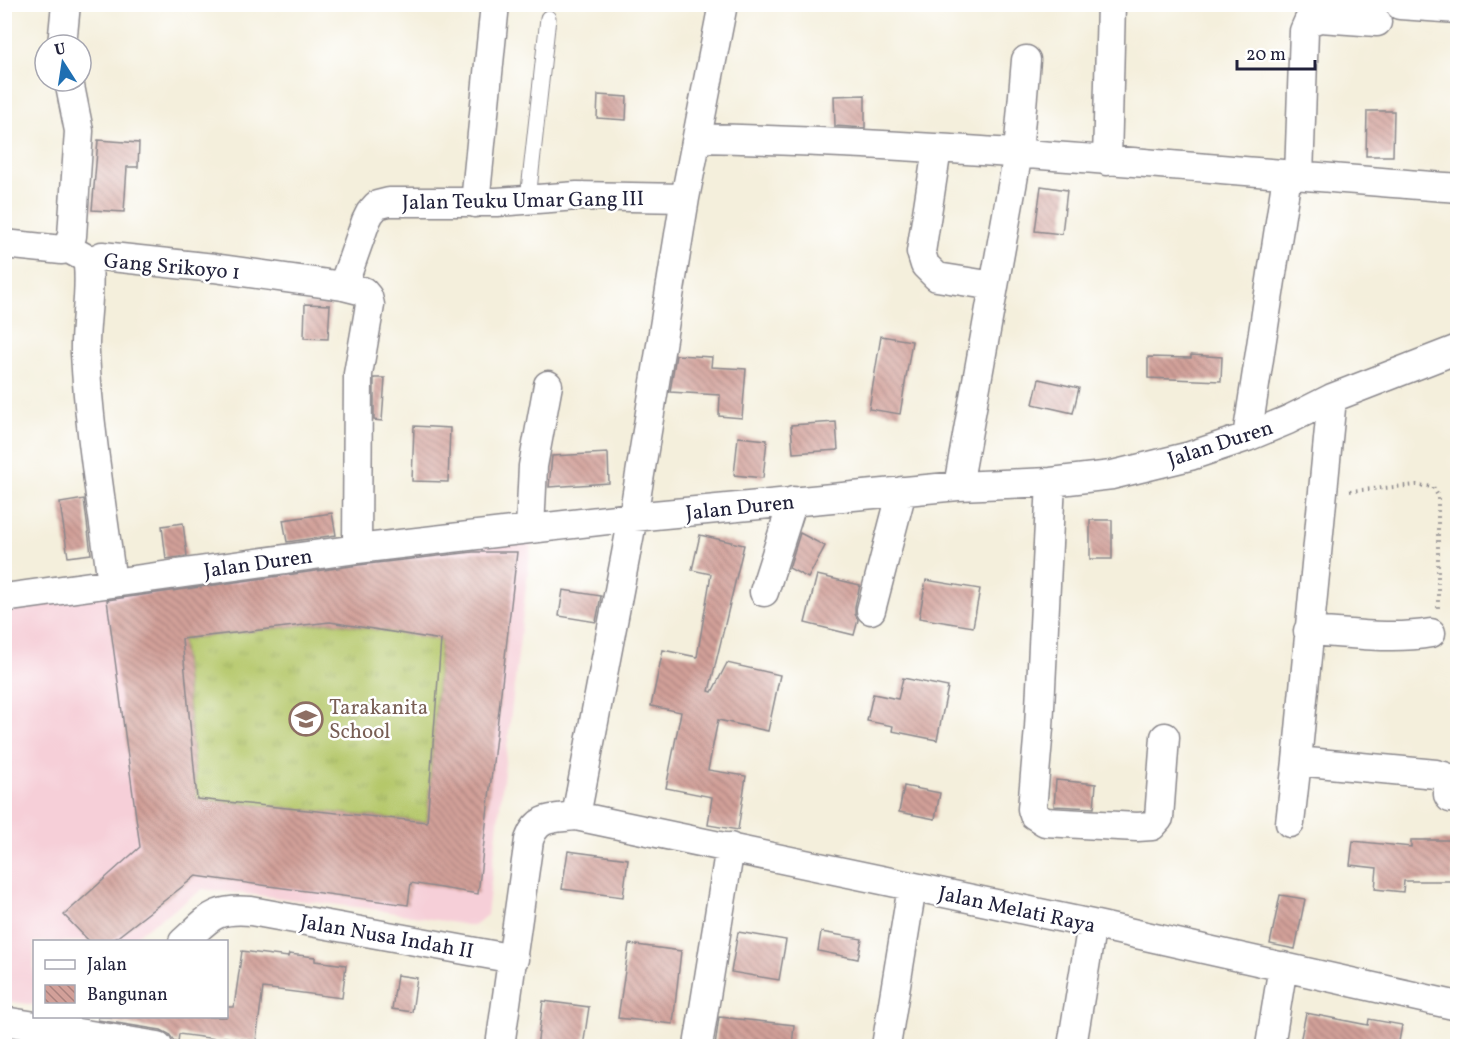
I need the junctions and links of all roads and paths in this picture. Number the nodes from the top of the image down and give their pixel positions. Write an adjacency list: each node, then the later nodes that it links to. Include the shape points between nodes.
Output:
1 (66, 4): 9 (street)
2 (495, 4): 20 (street)
3 (723, 4): 12 (street)
4 (1111, 4): 15 (street)
5 (1400, 5): 6 (street)
6 (1458, 9)
7 (548, 18): 19 (lane)
8 (1377, 22): 16 (street, via 1320,18 1308,21 1304,31)
9 (63, 33)
10 (1026, 60): 14 (street)
11 (71, 93): 22 (street, via 79,131 72,236)
12 (697, 138): 13 (street, via 807,140); 18 (street)
13 (937, 149): 14 (street); 24 (street, via 921,252 925,265 937,277)
14 (1018, 153): 15 (street); 24 (street)
15 (1107, 160): 16 (street)
16 (1293, 176): 17 (street); 28 (street)
17 (1458, 188)
18 (685, 198): 19 (street, Jalan Teuku Umar Gang III); 34 (street)
19 (528, 199): 20 (street, Jalan Teuku Umar Gang III)
20 (475, 203): 23 (street, Jalan Teuku Umar Gang III, via 378,205 366,221)
21 (4, 244): 22 (street, Gang Srikoyo 1)
22 (79, 254): 23 (street, Gang Srikoyo 1); 37 (street, via 88,265 86,362)
23 (344, 286): 36 (street, via 363,291 370,305 358,374)
24 (994, 286): 30 (street)
25 (1458, 349): 27 (street, Jalan Duren)
26 (549, 385): 35 (street, via 533,466)
27 (1332, 398): 28 (street, Jalan Duren); 32 (street)
28 (1247, 437): 29 (street, Jalan Duren, via 1112,475)
29 (1051, 482): 30 (street, Jalan Duren); 43 (street, via 1034,815 1045,822 1152,826 1159,818)
30 (958, 486): 31 (street, Jalan Duren)
31 (902, 491): 33 (street, Jalan Duren); 40 (street)
32 (1322, 494): 41 (street); 42 (path, via 1417,485 1433,487 1438,496 1438,616)
33 (793, 501): 34 (street, Jalan Duren); 38 (street)
34 (633, 518): 35 (street, Jalan Duren); 46 (street)
35 (530, 529): 36 (street, Jalan Duren)
36 (357, 549): 37 (street, Jalan Duren)
37 (112, 583): 39 (street, Jalan Duren)
38 (764, 592)
39 (4, 598)
40 (871, 610)
41 (1308, 631): 42 (street); 44 (street)
42 (1431, 633)
43 (1165, 737)
44 (1297, 761): 45 (street, via 1436,774 1448,782 1450,798); 47 (street)
45 (1458, 799)
46 (576, 816): 48 (street, Jalan Melati Raya); 52 (street, via 544,821 534,827)
47 (1290, 823)
48 (730, 847): 49 (street, Jalan Melati Raya); 59 (street)
49 (912, 887): 50 (street, Jalan Melati Raya); 60 (street)
50 (1092, 924): 53 (street, Jalan Melati Raya); 61 (street)
51 (185, 940): 52 (street, Jalan Nusa Indah II, via 211,917 229,910 251,911)
52 (514, 959): 58 (street)
53 (1283, 966): 54 (street, Jalan Melati Raya); 62 (street)
54 (1458, 1006)
55 (4, 1021): 56 (street)
56 (95, 1026): 57 (street)
57 (158, 1047)
58 (500, 1047)
59 (698, 1047)
60 (886, 1047)
61 (1072, 1047)
62 (1270, 1047)

